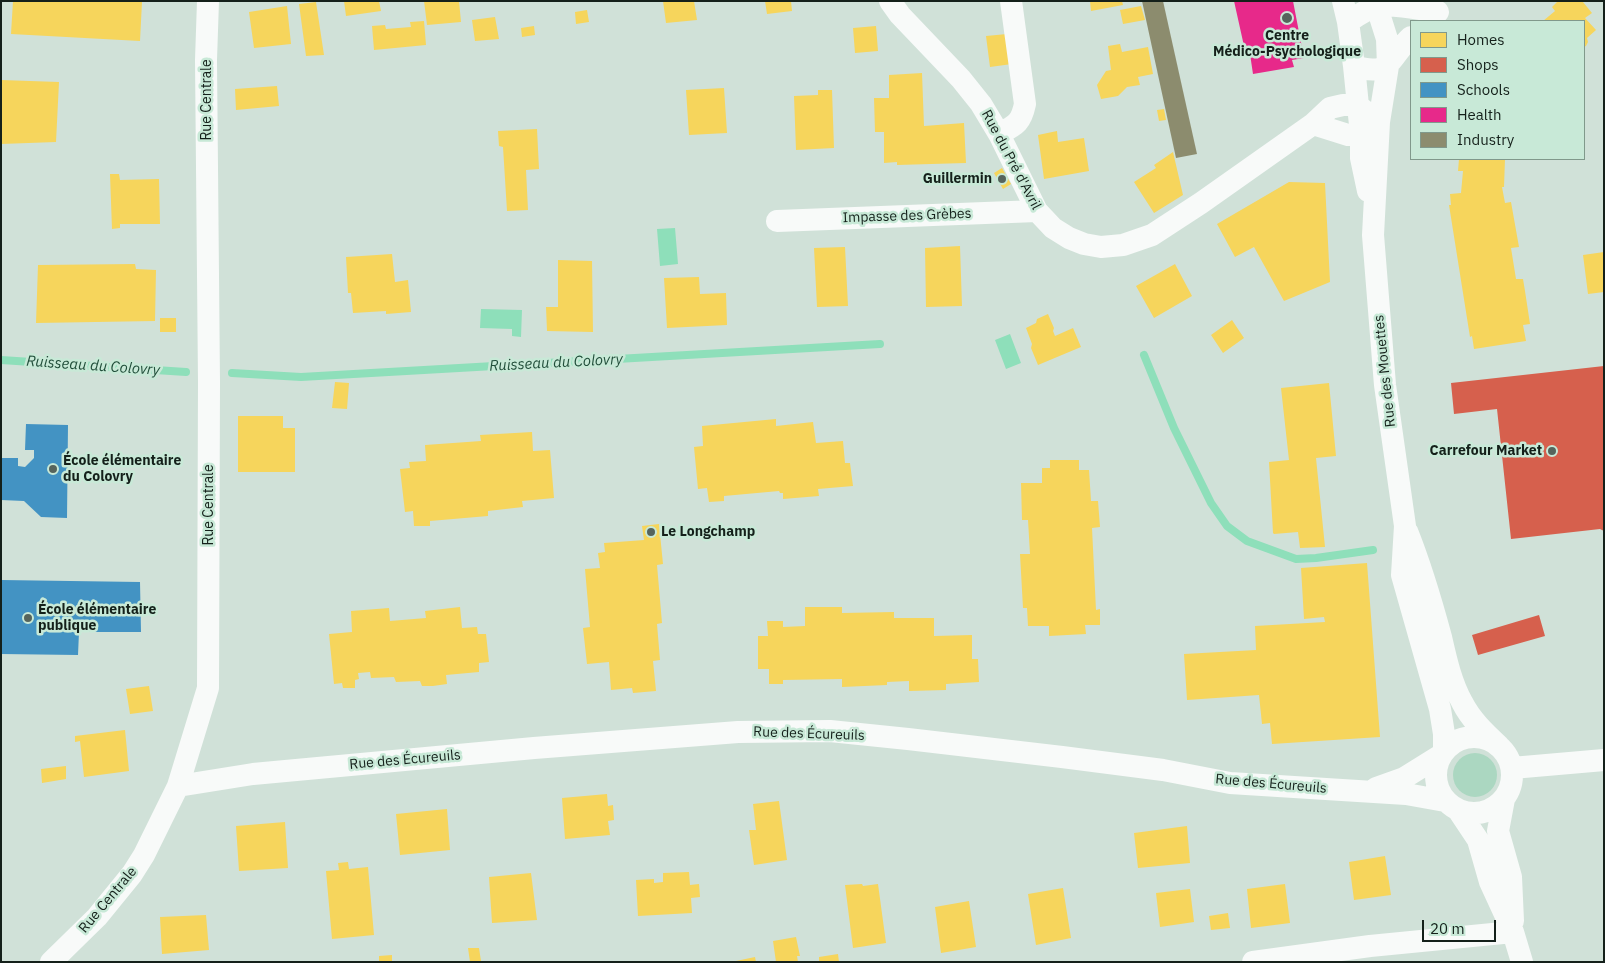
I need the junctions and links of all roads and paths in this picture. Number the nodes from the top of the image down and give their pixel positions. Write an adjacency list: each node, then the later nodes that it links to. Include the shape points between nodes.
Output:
1 (208, 1): 22 (street, Rue Centrale, via 208,688)
2 (890, 1): 13 (street, Rue du Pré d'Avril, via 961,79)
3 (1011, 1): 13 (street, via 1025,104 1022,117)
4 (1377, 4): 5 (street, via 1365,11); 6 (street); 9 (street, Rue des Mouettes, via 1388,40)
5 (1345, 12): 8 (street, Rue des Mouettes)
6 (1439, 12)
7 (1410, 37): 9 (street)
8 (1354, 66): 9 (street, via 1379,69); 10 (street, Rue des Mouettes)
9 (1388, 66): 11 (street, Rue des Mouettes)
10 (1358, 105): 11 (street); 12 (street, Rue du Pré d'Avril, via 1330,108); 14 (street, Rue des Mouettes)
11 (1379, 122): 14 (street); 16 (street, Rue des Mouettes)
12 (1313, 124): 14 (street, via 1348,135); 15 (street, Rue du Pré d'Avril, via 1152,235 1123,245 1101,247 1084,244 1053,228)
13 (1000, 134): 15 (street, Rue du Pré d'Avril)
14 (1360, 135): 16 (street, Rue des Mouettes, via 1361,158)
15 (1037, 211): 17 (street, Impasse des Grèbes)
16 (1373, 216): 18 (street, Rue des Mouettes, via 1386,390)
17 (777, 221)
18 (1405, 526): 19 (street, Rue des Mouettes, via 1424,574 1458,694 1478,727); 20 (street, Rue des Mouettes, via 1402,574 1440,709 1444,734)
19 (1499, 746): 20 (street, via 1474,736 1454,742); 23 (street)
20 (1442, 753): 26 (street, Rue des Écureuils, via 1404,778); 28 (street, via 1435,771 1436,779 1440,795)
21 (1604, 760): 23 (street)
22 (186, 762): 24 (street, Rue des Écureuils); 25 (street, Rue Centrale)
23 (1512, 768): 27 (street, via 1512,781)
24 (253, 774): 25 (street, Rue des Écureuils); 26 (street, Rue des Écureuils, via 738,732 830,731 1163,770 1230,783)
25 (178, 786): 30 (street, Rue Centrale, via 132,874 97,918)
26 (1363, 792): 28 (street, Rue des Écureuils, via 1406,794)
27 (1504, 799): 28 (street, via 1487,812 1472,814); 29 (street, via 1498,831 1511,877)
28 (1452, 806): 29 (street, via 1478,840 1490,882)
29 (1513, 932): 31 (street); 32 (street)
30 (51, 962)
31 (1253, 962)
32 (1522, 962)

